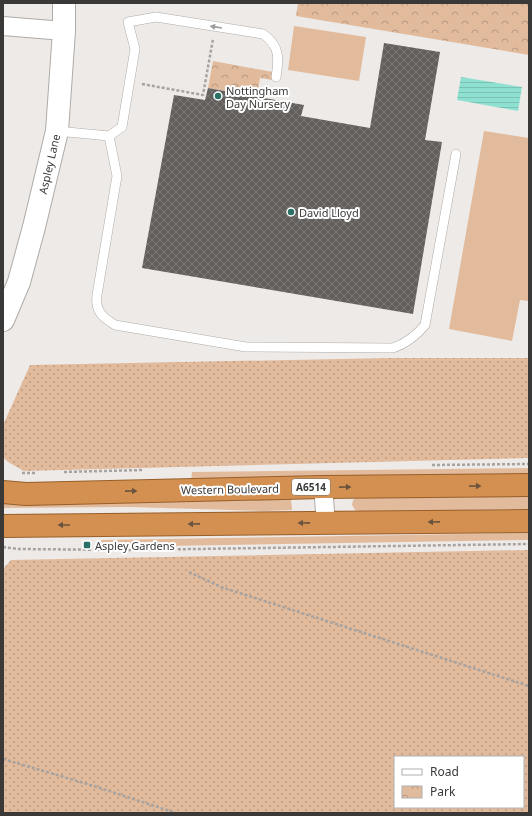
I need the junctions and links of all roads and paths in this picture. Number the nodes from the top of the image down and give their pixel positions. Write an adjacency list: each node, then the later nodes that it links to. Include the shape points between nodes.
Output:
1 (64, 3): 4 (main road, Aspley Lane)
2 (3, 26): 4 (street)
3 (215, 26): 5 (lane, one-way to 3, via 278,63 273,41 264,34); 6 (path, via 203,95); 6 (lane, via 156,18 128,22 135,49)
4 (64, 31): 7 (main road, Aspley Lane)
5 (276, 77)
6 (130, 82): 8 (lane, via 122,127)
7 (56, 131): 8 (lane); 10 (main road, Aspley Lane, via 23,267)
8 (109, 136): 9 (lane, via 117,176 96,295 96,306 100,314 115,325 266,348 393,348 415,337 425,325)
9 (456, 154)
10 (3, 320)
11 (529, 485): 12 (highway, Western Boulevard / A6514, one-way to 11)
12 (323, 487): 13 (highway, Western Boulevard / A6514, one-way to 12, via 26,494); 15 (street)
13 (3, 492)
14 (529, 521): 15 (highway, one-way to 15)
15 (326, 523): 16 (highway, one-way to 16)
16 (3, 526)
17 (529, 544): 18 (path, via 129,550)
18 (3, 547)
19 (189, 572): 20 (path, via 221,587)
20 (529, 686)
21 (3, 759): 22 (path)
22 (176, 813)

